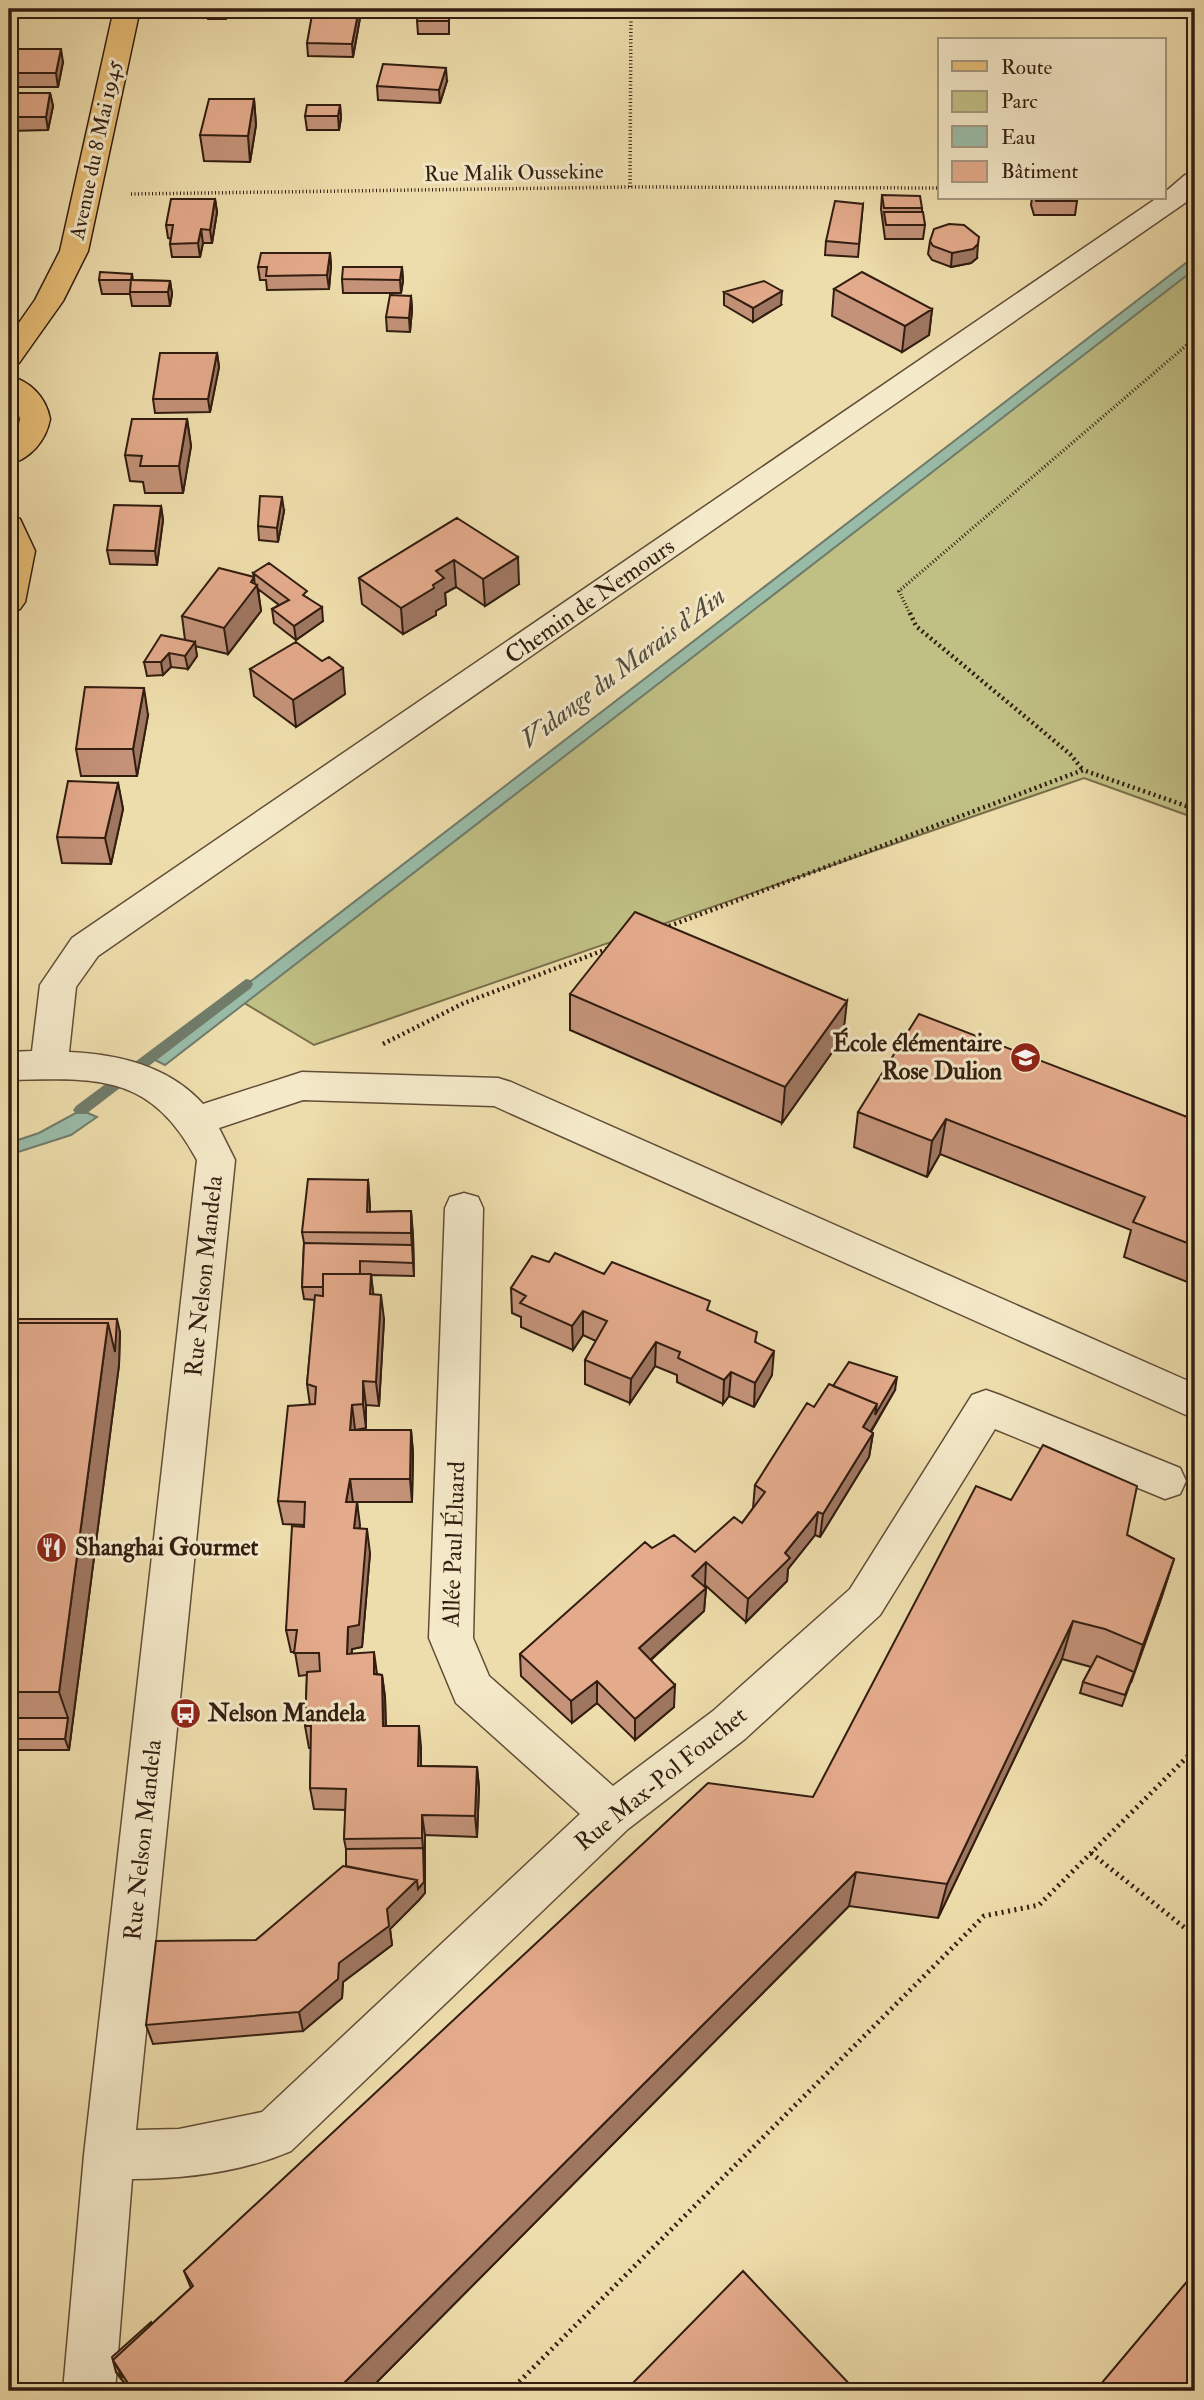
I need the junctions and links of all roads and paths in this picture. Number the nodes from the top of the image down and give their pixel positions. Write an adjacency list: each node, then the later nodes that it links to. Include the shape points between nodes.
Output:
1 (127, 9): 6 (main road, Avenue du 8 Mai 1945)
2 (631, 9): 4 (path)
3 (1195, 181): 18 (street, Chemin de Nemours, via 85,947 58,985)
4 (630, 187): 5 (path, Rue Malik Oussekine); 6 (path, Rue Malik Oussekine)
5 (938, 188)
6 (88, 195): 8 (main road, Avenue du 8 Mai 1945, via 74,251 49,301)
7 (1195, 338): 13 (path, via 899,591 916,626 1070,754)
8 (9, 357)
9 (9, 384): 10 (main road, via 26,395 35,422 30,437)
10 (9, 455)
11 (9, 526): 12 (main road, via 19,551)
12 (9, 602)
13 (1083, 770): 14 (path); 15 (path)
14 (1195, 809)
15 (657, 930)
16 (619, 945): 17 (path, via 464,1003)
17 (371, 1050)
18 (29, 1065): 19 (street, Rue Nelson Mandela, via 130,1072 164,1090)
19 (195, 1121): 21 (street, via 302,1086 498,1092); 27 (street, Rue Nelson Mandela, via 216,1160)
20 (464, 1208): 24 (street, Allée Paul Éluard, via 451,1638 472,1689)
21 (1195, 1402)
22 (1165, 1481): 24 (street, Rue Max-Pol Fouchet, via 986,1407 865,1602 729,1725)
23 (1195, 1749): 25 (path)
24 (612, 1814): 27 (street, Rue Max-Pol Fouchet, via 274,2134 179,2154)
25 (1091, 1853): 26 (path); 29 (path, via 1039,1905 984,1916)
26 (1195, 1936)
27 (109, 2155): 28 (street, Rue Nelson Mandela)
28 (89, 2391)
29 (510, 2391)

